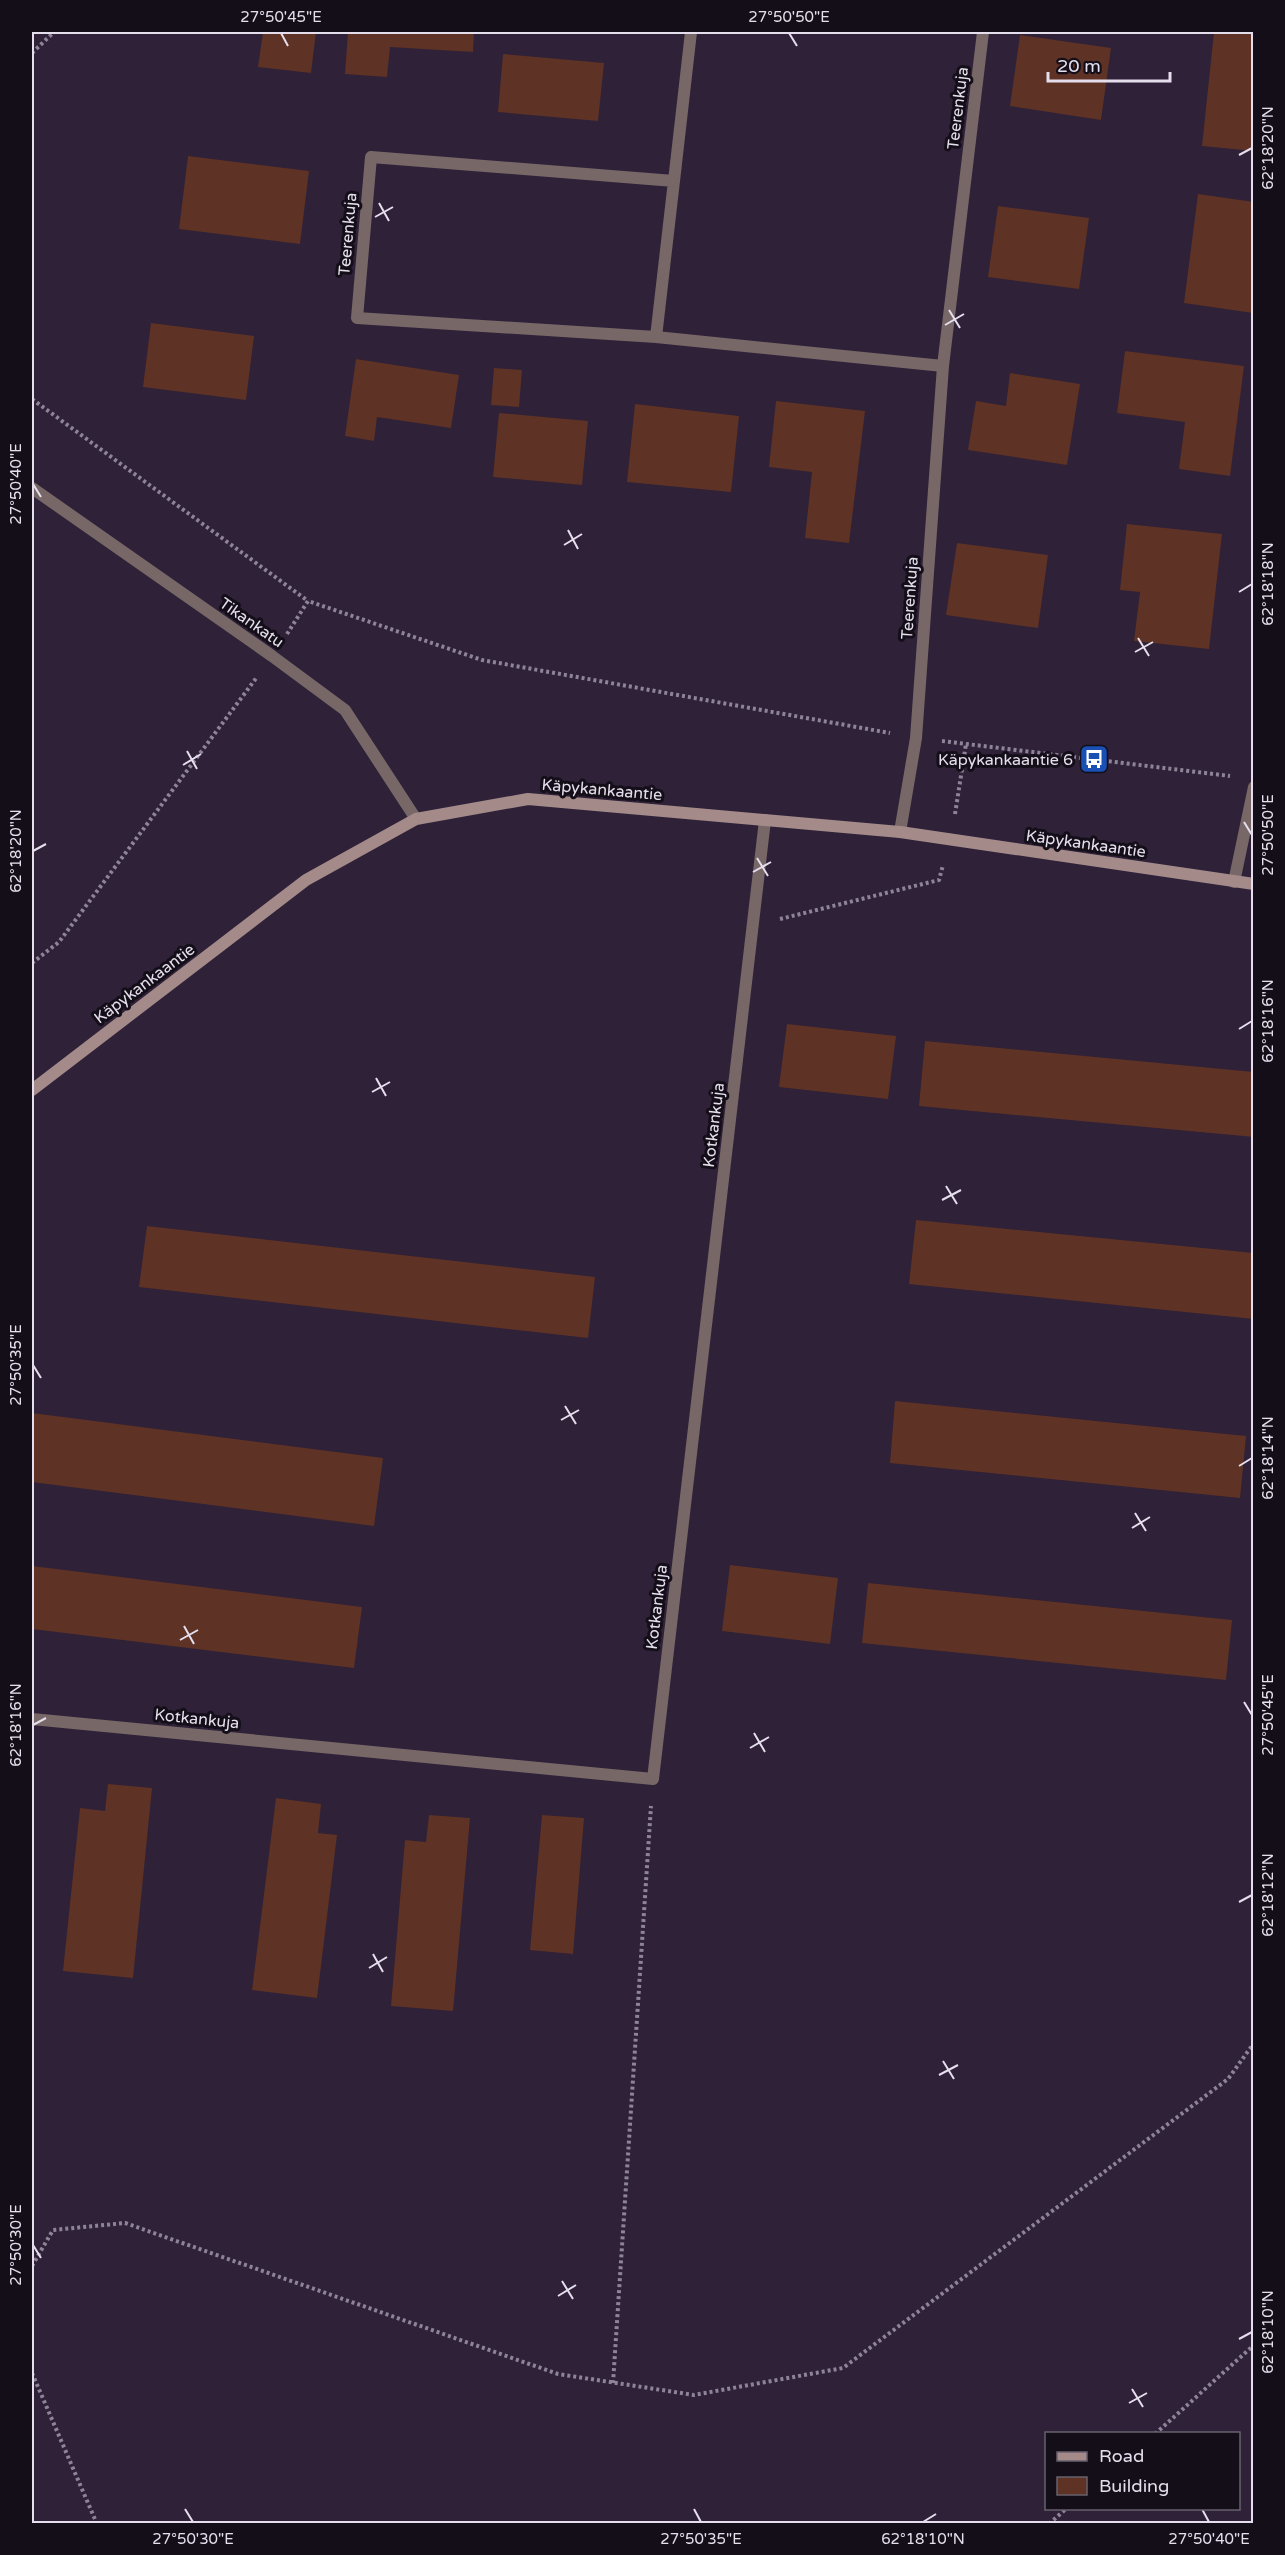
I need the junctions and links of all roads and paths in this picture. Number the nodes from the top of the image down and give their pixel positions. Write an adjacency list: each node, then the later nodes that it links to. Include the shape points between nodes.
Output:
1 (54, 32): 4 (path)
2 (691, 32): 5 (street)
3 (983, 32): 7 (street, Teerenkuja)
4 (32, 53)
5 (674, 181): 6 (street); 6 (street, Teerenkuja, via 371,158 357,318)
6 (656, 337): 7 (street, Teerenkuja)
7 (943, 366): 12 (street, Teerenkuja)
8 (32, 399): 10 (path)
9 (32, 488): 11 (street, Tikankatu)
10 (308, 601): 11 (path); 12 (path, via 482,660)
11 (272, 656): 16 (street, Tikankatu, via 345,710); 23 (path, via 59,942)
12 (916, 738): 13 (path); 18 (street, Teerenkuja)
13 (966, 744): 14 (path); 19 (path)
14 (1231, 776)
15 (1254, 787): 20 (street)
16 (416, 819): 17 (street, Käpykankaantie, via 528,799); 24 (street, Käpykankaantie, via 306,880)
17 (765, 820): 18 (street, Käpykankaantie); 22 (street, Kotkankuja)
18 (900, 832): 19 (street, Käpykankaantie)
19 (951, 840): 20 (street, Käpykankaantie); 22 (path, via 939,880)
20 (1234, 882): 21 (street, Käpykankaantie)
21 (1254, 884)
22 (753, 926): 26 (street, Kotkankuja)
23 (32, 963)
24 (32, 1090)
25 (32, 1719): 26 (street, Kotkankuja)
26 (653, 1779): 31 (path)
27 (1254, 2043): 31 (path, via 1228,2079 843,2368 694,2395)
28 (32, 2266): 31 (path, via 53,2230 126,2223 558,2374)
29 (1254, 2345): 32 (path)
30 (32, 2373): 34 (path)
31 (613, 2383)
32 (1156, 2432)
33 (1065, 2510): 35 (path)
34 (97, 2523)
35 (1049, 2523)

